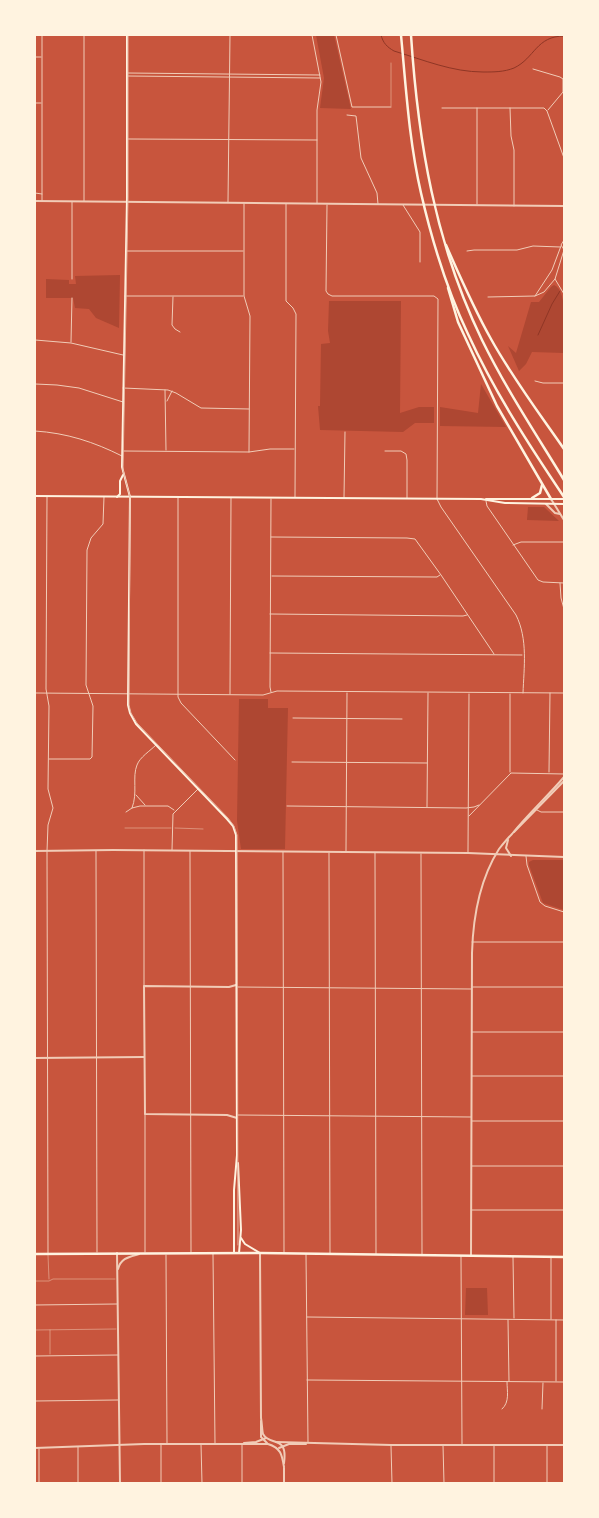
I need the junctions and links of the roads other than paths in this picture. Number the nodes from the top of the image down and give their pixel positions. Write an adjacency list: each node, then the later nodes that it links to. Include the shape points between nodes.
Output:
1 (42, 35): 10 (street)
2 (84, 35): 41 (street)
3 (127, 35): 13 (main road)
4 (230, 35): 15 (street)
5 (312, 35): 17 (street)
6 (336, 35): 26 (street, via 352,107)
7 (401, 35): 60 (highway, via 417,173)
8 (411, 35): 53 (highway, via 423,150)
9 (35, 57): 10 (street)
10 (42, 57): 25 (street)
11 (391, 63): 26 (lane)
12 (533, 70): 30 (street, via 564,81 563,92)
13 (127, 73): 14 (street); 18 (main road)
14 (164, 74): 16 (street); 19 (street)
15 (230, 74): 16 (street); 20 (street); 22 (street)
16 (194, 75): 19 (street); 22 (street)
17 (320, 75): 21 (street); 23 (street)
18 (127, 76): 19 (street); 32 (main road)
19 (164, 76)
20 (257, 76): 21 (street); 22 (street)
21 (287, 76): 23 (street)
22 (230, 77): 33 (street)
23 (320, 78): 34 (street)
24 (35, 103): 25 (street)
25 (42, 103): 37 (street)
26 (391, 107)
27 (442, 108): 28 (street)
28 (477, 108): 29 (street); 50 (street)
29 (510, 108): 30 (street, via 541,107); 51 (street)
30 (547, 111): 35 (street)
31 (348, 115): 49 (street, via 356,116 360,158 377,193)
32 (127, 139): 33 (street); 42 (main road)
33 (229, 140): 34 (street); 43 (street)
34 (317, 140): 46 (street)
35 (564, 158)
36 (35, 193): 37 (street)
37 (42, 194): 39 (street)
38 (35, 201): 39 (street)
39 (42, 201): 40 (street)
40 (72, 201): 41 (street); 61 (street)
41 (84, 202): 42 (street)
42 (127, 202): 43 (street); 56 (main road)
43 (228, 203): 44 (street)
44 (244, 203): 45 (street); 57 (street)
45 (286, 204): 46 (street); 86 (street, via 286,300 296,314)
46 (317, 204): 47 (street)
47 (326, 204): 49 (street); 108 (street, via 328,294 437,298)
48 (403, 204): 49 (street); 50 (street); 59 (street, via 420,232)
49 (378, 205)
50 (477, 205): 51 (street)
51 (514, 206): 52 (street)
52 (564, 206)
53 (442, 234): 85 (highway, via 496,348); 93 (highway, via 448,258 482,339 506,387)
54 (564, 240): 55 (street)
55 (561, 246): 58 (street); 62 (street, via 564,250); 67 (street, via 552,270)
56 (126, 251): 57 (street); 64 (main road)
57 (244, 251): 66 (street)
58 (468, 251)
59 (420, 262)
60 (442, 267): 94 (highway, via 468,345 497,406); 106 (highway, via 458,311 485,368)
61 (72, 279)
62 (555, 280): 63 (street); 67 (street)
63 (564, 293)
64 (125, 296): 65 (street); 73 (main road)
65 (173, 296): 66 (street); 70 (street, via 172,325)
66 (244, 296): 82 (street, via 250,316)
67 (535, 296): 68 (street)
68 (488, 297)
69 (72, 298): 72 (street)
70 (180, 332)
71 (35, 340): 72 (street)
72 (71, 343): 73 (street)
73 (124, 356): 77 (main road)
74 (535, 381): 75 (street)
75 (564, 383)
76 (35, 384): 80 (street, via 79,388)
77 (123, 388): 78 (street); 80 (main road)
78 (165, 389): 79 (street); 81 (street)
79 (172, 391): 81 (street); 82 (street, via 201,408)
80 (123, 402): 87 (main road)
81 (166, 403): 88 (street)
82 (250, 409): 90 (street)
83 (35, 431): 91 (street, via 78,437)
84 (344, 432): 104 (street)
85 (564, 448)
86 (295, 449): 90 (street); 103 (street)
87 (122, 451): 88 (street); 91 (main road)
88 (166, 451): 90 (street)
89 (385, 451): 107 (street, via 406,454)
90 (249, 452)
91 (122, 456): 92 (main road)
92 (123, 475): 98 (main road); 99 (main road)
93 (564, 480)
94 (542, 484): 105 (highway, via 540,493); 110 (highway)
95 (35, 496): 96 (main road)
96 (47, 496): 97 (main road); 133 (street)
97 (104, 497): 98 (main road); 134 (street, via 103,524 91,538 87,550)
98 (117, 497): 99 (main road)
99 (130, 497): 100 (main road); 141 (main road)
100 (178, 497): 101 (main road); 142 (street)
101 (231, 498): 102 (main road); 143 (street)
102 (271, 498): 103 (main road); 117 (street)
103 (295, 498): 104 (main road)
104 (344, 498): 107 (main road)
105 (532, 498): 109 (main road); 110 (main road)
106 (564, 498): 110 (main road)
107 (407, 499): 108 (main road)
108 (437, 499): 109 (main road); 129 (street, via 516,615 523,633)
109 (487, 499): 111 (main road); 119 (street, via 487,506)
110 (551, 499): 112 (street)
111 (545, 504): 112 (main road); 115 (street)
112 (555, 504): 113 (main road); 115 (street)
113 (564, 504)
114 (564, 512): 116 (street)
115 (560, 514): 116 (street)
116 (564, 520)
117 (271, 537): 120 (street, via 415,539); 121 (street)
118 (564, 542): 119 (street, via 521,542)
119 (513, 545): 122 (street, via 538,580)
120 (441, 575): 121 (street); 126 (street)
121 (271, 576): 125 (street)
122 (560, 583): 123 (street); 124 (street)
123 (564, 583)
124 (564, 609)
125 (270, 614): 126 (street); 127 (street)
126 (468, 614): 128 (street)
127 (270, 653): 128 (street); 135 (street)
128 (494, 654): 129 (street)
129 (522, 656): 138 (street)
130 (347, 692): 131 (street); 135 (street); 145 (street)
131 (428, 692): 136 (street); 152 (street)
132 (35, 693): 133 (street)
133 (47, 693): 134 (street); 148 (street)
134 (88, 693): 141 (street); 148 (street, via 93,709 92,758)
135 (272, 693): 143 (street)
136 (469, 693): 137 (street); 165 (street)
137 (510, 693): 138 (street); 153 (street)
138 (523, 693): 139 (street)
139 (550, 693): 140 (street); 154 (street)
140 (564, 693)
141 (128, 694): 142 (street); 147 (main road, via 131,717)
142 (177, 694): 143 (street); 149 (street, via 181,703)
143 (230, 695)
144 (292, 718): 145 (street)
145 (347, 718): 146 (street); 151 (street)
146 (402, 719)
147 (156, 745): 157 (main road); 158 (street, via 137,764)
148 (48, 759): 179 (street, via 48,789 54,808 48,825)
149 (235, 760)
150 (292, 762): 151 (street)
151 (347, 763): 152 (street); 162 (street)
152 (427, 763): 164 (street)
153 (511, 773): 154 (street); 159 (street)
154 (550, 773): 155 (street)
155 (564, 776): 166 (street)
156 (564, 781): 166 (street)
157 (198, 789): 167 (street); 181 (main road, via 233,826)
158 (136, 794): 160 (street); 163 (street)
159 (479, 805): 165 (street); 170 (street)
160 (146, 806): 163 (street); 167 (street, via 168,806)
161 (288, 806): 162 (street)
162 (346, 807): 164 (street); 184 (street)
163 (132, 808): 168 (street)
164 (426, 808): 165 (street)
165 (468, 808): 170 (street)
166 (536, 810): 169 (street); 174 (street)
167 (175, 811): 172 (street)
168 (126, 812)
169 (564, 812)
170 (468, 817): 187 (street)
171 (125, 828): 172 (lane)
172 (172, 828): 173 (lane); 177 (street)
173 (203, 829)
174 (510, 837): 188 (street); 189 (street, via 506,848)
175 (96, 850): 176 (street); 179 (street); 206 (street)
176 (144, 850): 177 (street); 195 (street)
177 (172, 850): 180 (street)
178 (35, 851): 179 (street)
179 (47, 851): 209 (street)
180 (190, 851): 181 (street); 196 (street)
181 (236, 851): 182 (street); 197 (main road)
182 (283, 851): 183 (street); 199 (street)
183 (329, 852): 184 (street); 200 (street)
184 (346, 852): 185 (street)
185 (375, 852): 186 (street); 201 (street)
186 (421, 853): 187 (street); 203 (street)
187 (468, 853): 188 (street)
188 (496, 854): 189 (street); 193 (street, via 480,896)
189 (511, 856): 190 (street)
190 (526, 856): 191 (street); 192 (street, via 540,902)
191 (564, 857)
192 (564, 912)
193 (472, 942): 194 (street); 202 (street)
194 (564, 942)
195 (144, 986): 196 (street); 207 (street)
196 (190, 987): 197 (street); 213 (street)
197 (237, 987): 199 (street); 215 (main road)
198 (564, 987): 202 (street)
199 (283, 988): 200 (street); 216 (street)
200 (329, 988): 201 (street); 217 (street)
201 (375, 988): 203 (street); 218 (street)
202 (472, 988): 203 (street); 204 (street)
203 (422, 989): 219 (street)
204 (472, 1032): 205 (street); 210 (street)
205 (564, 1032)
206 (96, 1057): 207 (street); 209 (street); 229 (street)
207 (144, 1057): 212 (street)
208 (35, 1058): 209 (street)
209 (48, 1058): 240 (street)
210 (472, 1076): 211 (street); 220 (street)
211 (564, 1076)
212 (145, 1114): 213 (street); 231 (street)
213 (191, 1114): 214 (street); 233 (street)
214 (227, 1115): 215 (street); 215 (street)
215 (237, 1115): 216 (street); 223 (main road)
216 (283, 1115): 217 (street); 238 (street)
217 (329, 1116): 218 (street); 242 (street)
218 (376, 1116): 219 (street); 243 (street)
219 (422, 1116): 220 (street); 244 (street)
220 (471, 1117): 221 (street)
221 (471, 1121): 222 (street); 224 (street)
222 (564, 1121)
223 (237, 1156): 228 (main road); 235 (main road)
224 (471, 1166): 225 (street); 226 (street)
225 (564, 1166)
226 (471, 1210): 227 (street); 246 (street)
227 (564, 1210)
228 (241, 1236): 236 (main road); 237 (main road, via 245,1244)
229 (97, 1253): 230 (highway); 240 (highway)
230 (117, 1253): 231 (highway); 250 (street)
231 (145, 1253): 232 (highway); 250 (street, via 124,1259)
232 (166, 1253): 233 (highway); 287 (street)
233 (191, 1253): 234 (highway)
234 (214, 1253): 235 (highway); 289 (street)
235 (234, 1253): 236 (highway)
236 (239, 1253): 237 (highway)
237 (260, 1253): 238 (highway); 279 (street)
238 (284, 1253): 241 (highway)
239 (35, 1254): 240 (highway)
240 (48, 1254): 253 (lane)
241 (306, 1254): 242 (highway); 256 (street)
242 (330, 1254): 243 (highway)
243 (376, 1255): 244 (highway)
244 (422, 1255): 245 (highway)
245 (461, 1256): 246 (highway); 257 (street)
246 (471, 1256): 247 (highway)
247 (513, 1256): 248 (highway); 259 (street)
248 (551, 1257): 249 (highway); 260 (street)
249 (564, 1257)
250 (117, 1271): 251 (street)
251 (117, 1279): 253 (lane); 254 (street)
252 (35, 1281): 253 (lane)
253 (49, 1281)
254 (118, 1304): 255 (street); 263 (street)
255 (35, 1305)
256 (307, 1317): 257 (street); 269 (street)
257 (462, 1319): 258 (street); 270 (street)
258 (508, 1319): 259 (street); 271 (street)
259 (514, 1319): 260 (street)
260 (551, 1320): 261 (street)
261 (556, 1320): 262 (street); 273 (street)
262 (564, 1320)
263 (118, 1329): 265 (lane); 266 (street)
264 (35, 1330): 265 (lane)
265 (50, 1330): 268 (lane)
266 (118, 1355): 268 (street); 275 (street)
267 (35, 1356): 268 (street)
268 (50, 1356)
269 (307, 1380): 270 (street); 284 (street)
270 (462, 1381): 271 (street); 293 (street)
271 (508, 1382): 272 (street); 277 (street, via 507,1402)
272 (543, 1382): 273 (street); 278 (street)
273 (556, 1382): 274 (street)
274 (564, 1382)
275 (119, 1400): 276 (street); 285 (street)
276 (35, 1401)
277 (502, 1409)
278 (542, 1409)
279 (262, 1418): 280 (street, via 263,1434); 281 (street)
280 (269, 1438): 281 (street); 282 (street)
281 (262, 1439): 283 (street); 290 (street)
282 (276, 1442): 284 (street); 299 (street)
283 (242, 1443): 289 (street); 290 (street); 308 (street)
284 (308, 1443): 291 (street); 299 (street)
285 (119, 1444): 286 (street); 298 (street); 305 (street)
286 (161, 1444): 287 (street); 306 (street)
287 (168, 1444): 288 (street)
288 (201, 1444): 289 (street); 307 (street)
289 (215, 1444)
290 (268, 1444): 297 (street)
291 (391, 1444): 292 (street); 310 (street)
292 (444, 1444): 293 (street); 311 (street)
293 (462, 1445): 294 (street)
294 (494, 1445): 295 (street); 312 (street)
295 (547, 1445): 296 (street); 313 (street)
296 (564, 1445)
297 (274, 1446): 299 (street); 302 (street, via 282,1453)
298 (78, 1447): 301 (street); 304 (street)
299 (283, 1447): 302 (street)
300 (35, 1448): 301 (street)
301 (39, 1448): 303 (street)
302 (284, 1467): 309 (street)
303 (39, 1483)
304 (78, 1483)
305 (120, 1483)
306 (161, 1483)
307 (202, 1483)
308 (242, 1483)
309 (284, 1483)
310 (392, 1483)
311 (444, 1483)
312 (494, 1483)
313 (547, 1483)

